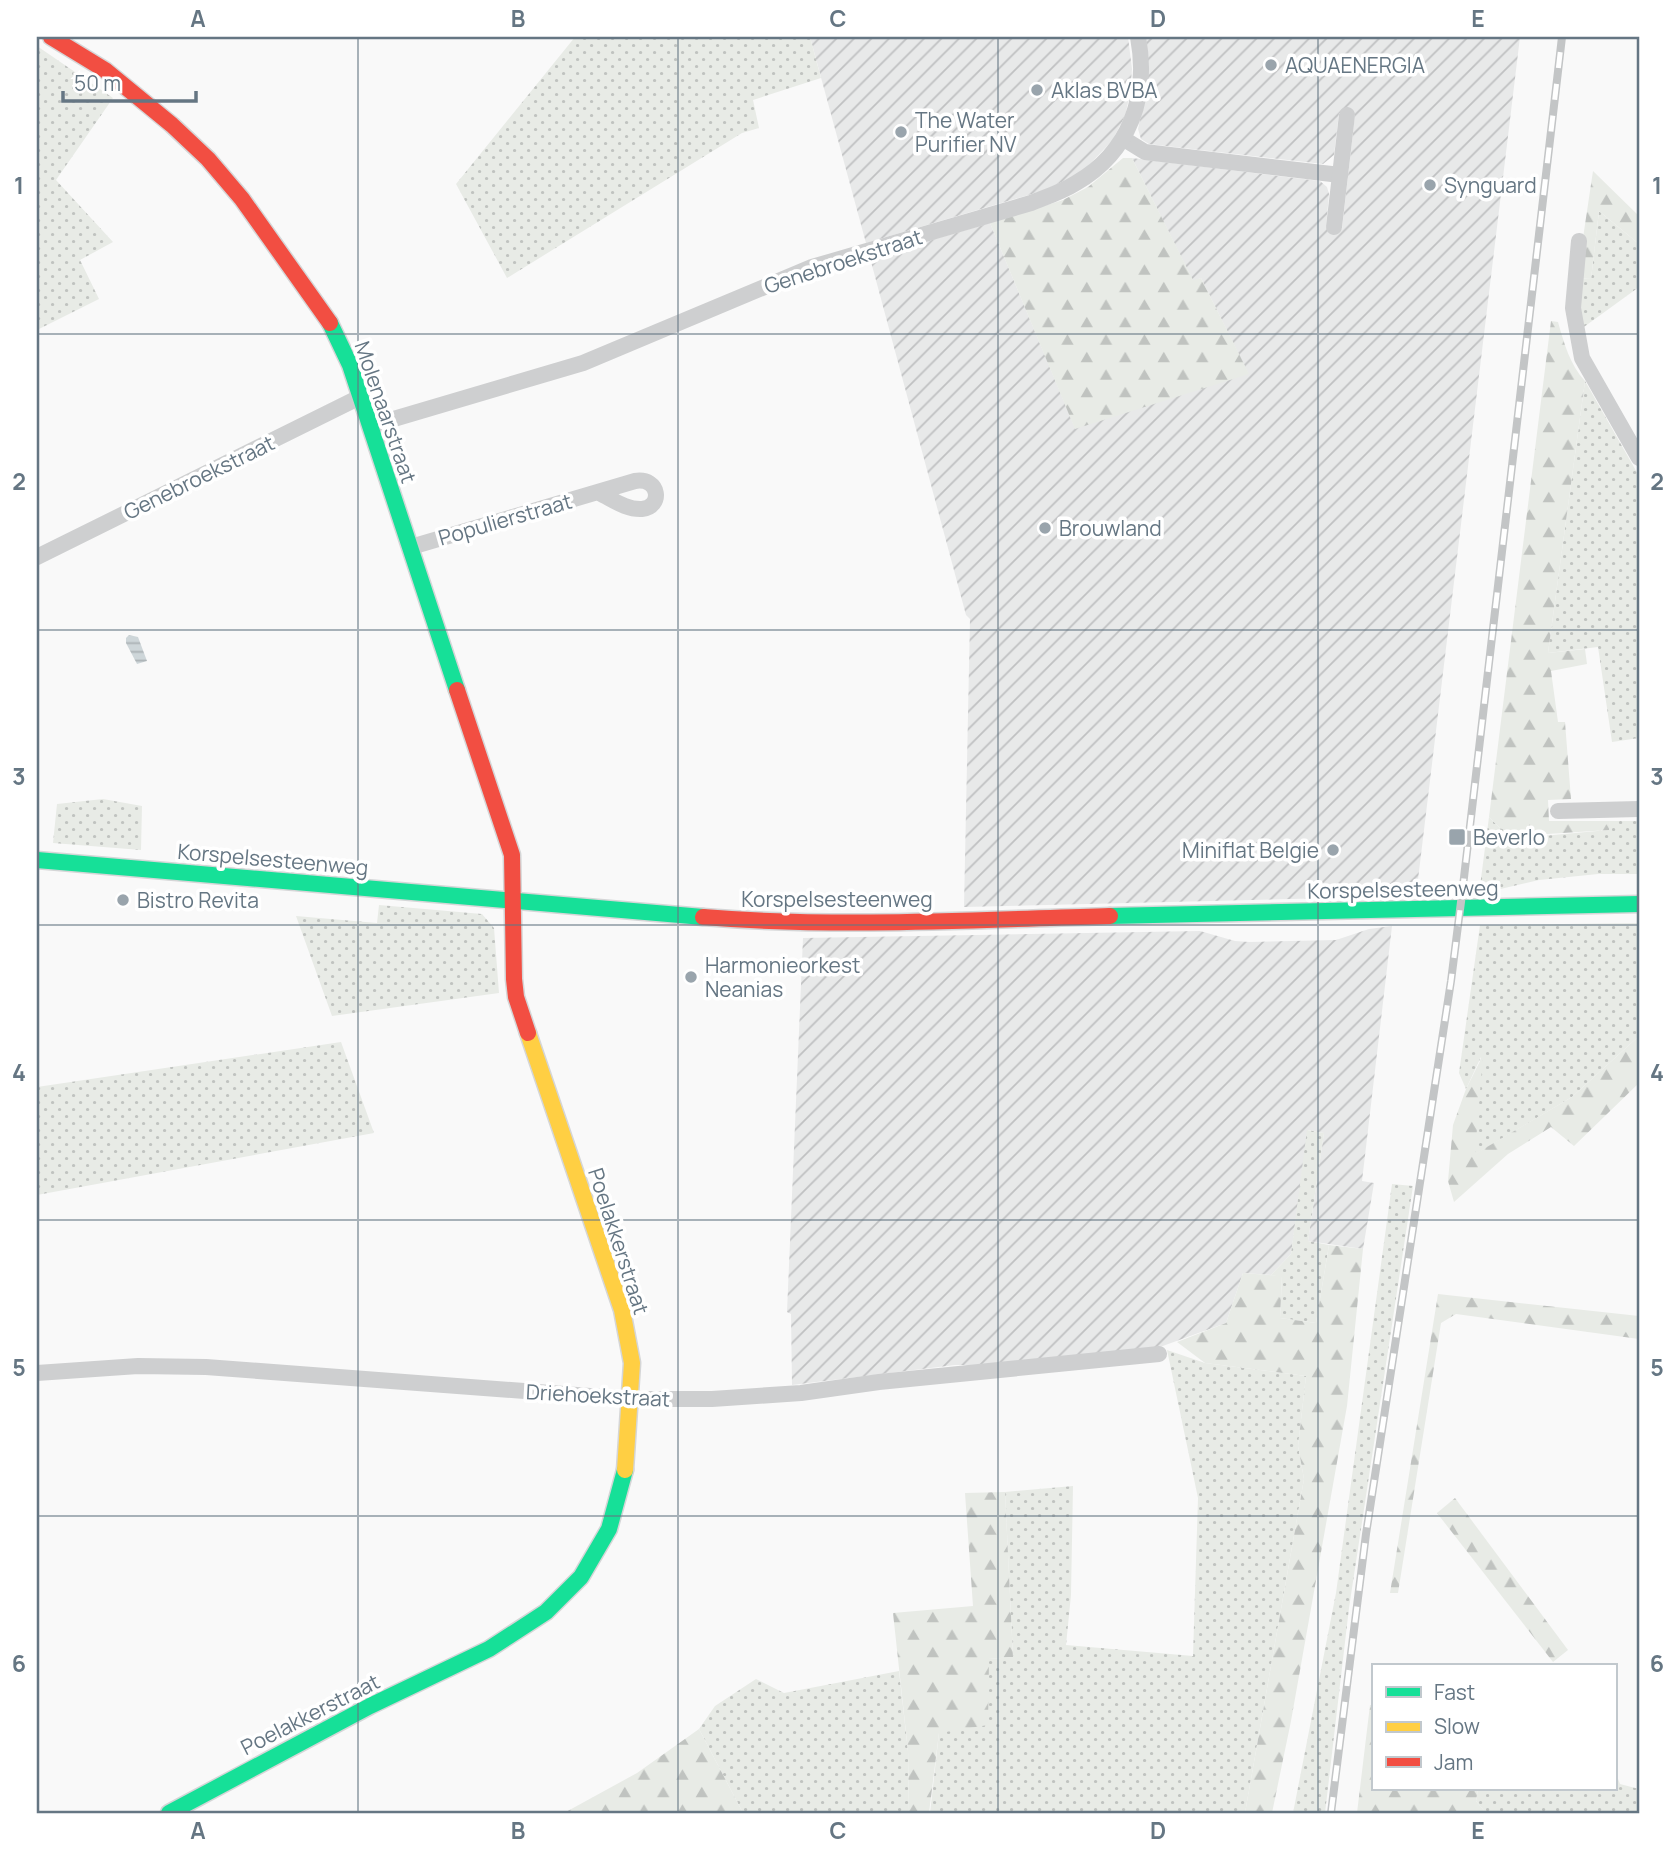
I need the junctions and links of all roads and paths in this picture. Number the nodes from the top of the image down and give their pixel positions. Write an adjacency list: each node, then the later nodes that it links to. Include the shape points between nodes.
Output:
1 (51, 37): 8 (street, Molenaarstraat, via 105,70 208,159 249,208 336,333)
2 (1138, 37): 4 (street, Genebroekstraat, via 1140,88)
3 (1347, 115): 5 (street)
4 (1124, 139): 5 (street, via 1145,152); 9 (street, Genebroekstraat, via 1079,182 1050,196 800,271 547,375)
5 (1340, 175): 6 (street)
6 (1334, 227)
7 (1579, 242): 10 (street, via 1573,309 1582,358)
8 (360, 397): 9 (street, Molenaarstraat); 13 (street, Genebroekstraat)
9 (370, 426): 12 (street, Molenaarstraat)
10 (1639, 458)
11 (599, 493): 12 (street, Populierstraat)
12 (411, 547): 17 (street, Molenaarstraat, via 512,855)
13 (37, 557)
14 (1639, 809): 15 (street)
15 (1558, 811)
16 (37, 860): 17 (street, Korspelsesteenweg)
17 (513, 901): 18 (street, Korspelsesteenweg, via 825,923); 21 (street, Poelakkerstraat, via 516,998 622,1310 632,1363)
18 (1639, 904)
19 (1159, 1354): 21 (street, Driehoekstraat, via 753,1397)
20 (37, 1374): 21 (street, Driehoekstraat, via 138,1366 205,1367)
21 (630, 1399): 22 (street, Poelakkerstraat, via 624,1479 609,1529 581,1577 546,1612 489,1649 370,1706)
22 (169, 1813)

